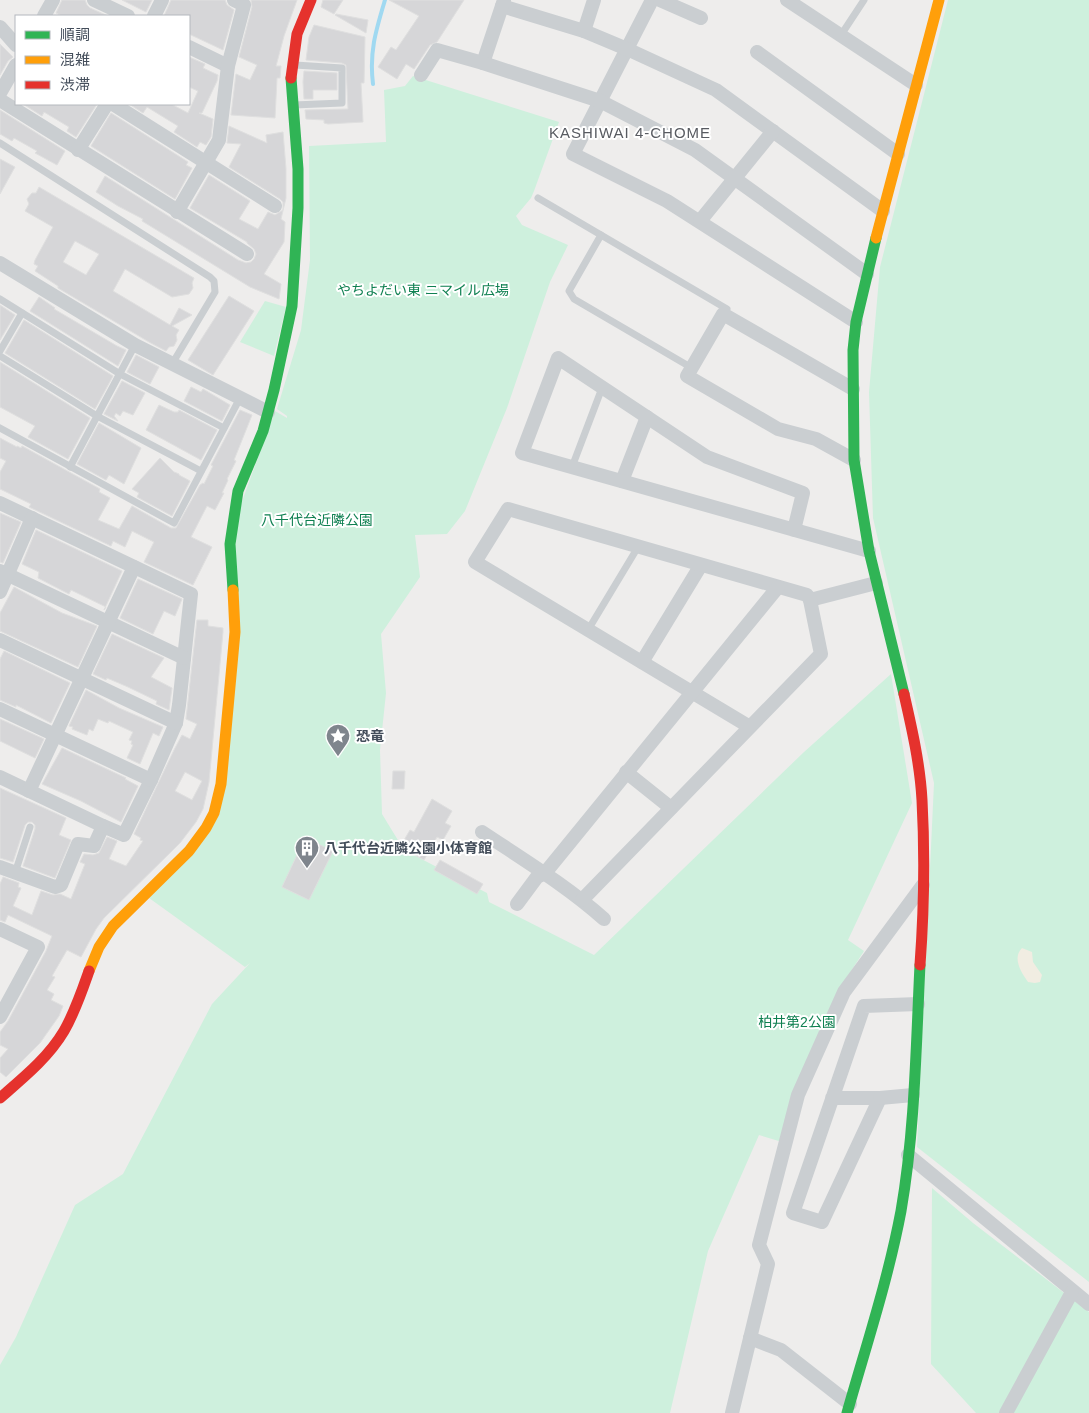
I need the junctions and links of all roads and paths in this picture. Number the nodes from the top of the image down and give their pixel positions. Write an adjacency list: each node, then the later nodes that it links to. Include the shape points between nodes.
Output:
1 (52, 0): 13 (street)
2 (94, 0): 14 (street)
3 (162, 0): 15 (street)
4 (234, 0): 26 (street, via 244,5)
5 (311, 0): 25 (street, via 297,34)
6 (594, 0): 18 (street)
7 (652, 0): 21 (street)
8 (660, 0): 16 (street)
9 (788, 0): 19 (street)
10 (864, 0): 19 (lane)
11 (939, 0): 29 (street)
12 (503, 3): 18 (street); 24 (street)
13 (44, 15)
14 (126, 15)
15 (154, 15)
16 (701, 18)
17 (0, 27): 20 (street)
18 (584, 31): 21 (street)
19 (841, 35): 29 (street)
20 (15, 44)
21 (627, 49): 32 (street); 36 (street, via 716,90)
22 (190, 50): 26 (street)
23 (757, 52): 39 (street)
24 (483, 63): 28 (street, via 438,50); 32 (street)
25 (292, 64): 35 (street); 35 (lane, via 342,68 342,103)
26 (228, 66): 40 (street, via 219,140)
27 (15, 68): 30 (street)
28 (421, 75)
29 (916, 85): 39 (street)
30 (0, 93)
31 (0, 100): 38 (street)
32 (600, 101): 41 (street, via 695,150); 46 (street, via 573,154)
33 (106, 105): 38 (street)
34 (115, 105): 40 (street)
35 (292, 105): 64 (street, via 298,169 294,282 292,306)
36 (773, 131): 41 (street); 44 (street)
37 (0, 143): 58 (lane, via 214,282 215,292)
38 (78, 150): 45 (street)
39 (898, 154): 44 (street)
40 (206, 163): 43 (street); 45 (street)
41 (735, 178): 46 (street); 50 (street)
42 (538, 198): 47 (lane)
43 (275, 206)
44 (883, 211): 50 (street)
45 (177, 212): 48 (street)
46 (700, 221): 54 (street)
47 (600, 235): 53 (lane, via 727,309); 59 (lane, via 569,291 574,299)
48 (247, 254)
49 (0, 263): 55 (street)
50 (867, 274): 54 (street)
51 (0, 299): 52 (lane)
52 (22, 313): 56 (lane); 60 (lane)
53 (724, 314): 59 (street); 62 (street)
54 (856, 322): 62 (street)
55 (135, 345): 58 (street); 60 (lane)
56 (0, 351)
57 (0, 356): 65 (lane)
58 (172, 364): 63 (street)
59 (692, 368): 69 (street, via 687,376 778,429 816,439)
60 (120, 374): 65 (lane); 68 (lane)
61 (602, 388): 66 (street); 71 (lane); 71 (street, via 558,358 522,453)
62 (853, 389): 69 (street)
63 (240, 398): 64 (street); 68 (lane)
64 (268, 412): 116 (street, via 238,491 234,512 230,544 235,632 218,808 190,852 128,909 106,934 64,1032 34,1067)
65 (98, 416): 70 (lane); 72 (lane)
66 (646, 417): 73 (street); 76 (street, via 708,457 803,493)
67 (0, 428): 70 (lane)
68 (224, 428): 72 (lane)
69 (854, 460): 78 (street)
70 (70, 467): 72 (lane, via 174,523)
71 (572, 467): 73 (street)
72 (201, 471)
73 (622, 481): 76 (street)
74 (0, 503): 75 (street)
75 (32, 518): 80 (street); 81 (street)
76 (794, 530): 78 (street)
77 (638, 546): 79 (street); 87 (lane); 87 (street, via 508,509 475,562)
78 (869, 551): 82 (street)
79 (701, 565): 83 (street); 90 (street)
80 (134, 567): 86 (street); 89 (street, via 191,594)
81 (4, 573): 84 (street); 86 (street)
82 (876, 583): 85 (street); 108 (street, via 916,749 922,799)
83 (778, 587): 85 (street, via 806,595); 92 (street)
84 (0, 592)
85 (810, 600): 95 (street, via 821,654)
86 (108, 622): 89 (street); 91 (street)
87 (588, 630): 90 (street)
88 (0, 640): 91 (street)
89 (184, 658): 94 (street)
90 (642, 662): 92 (street)
91 (83, 678): 94 (street); 96 (street)
92 (692, 692): 95 (street); 97 (street)
93 (0, 709): 96 (street)
94 (176, 724): 99 (street)
95 (750, 727): 101 (street)
96 (56, 734): 99 (street); 100 (street)
97 (626, 772): 101 (street); 107 (street)
98 (0, 777): 100 (street)
99 (151, 780): 102 (street, via 124,835)
100 (29, 791): 102 (street)
101 (672, 808): 109 (street)
102 (103, 826): 106 (street, via 94,846 78,844 62,885 55,887)
103 (30, 827): 106 (lane)
104 (482, 832): 107 (street)
105 (0, 867): 106 (street)
106 (15, 872)
107 (545, 873): 109 (street); 110 (street, via 537,877)
108 (923, 885): 113 (street); 122 (street, via 844,992 798,1095 759,1245 768,1264)
109 (582, 900): 111 (street)
110 (517, 904)
111 (604, 919)
112 (0, 929): 114 (street, via 38,947)
113 (918, 1004): 115 (street); 117 (street, via 864,1006)
114 (0, 1017)
115 (913, 1096): 118 (street); 119 (street)
116 (0, 1098)
117 (832, 1098): 118 (street); 118 (street, via 793,1213 822,1222)
118 (880, 1098)
119 (908, 1155): 120 (street); 123 (street, via 890,1265)
120 (1072, 1292): 121 (street); 125 (street)
121 (1089, 1304)
122 (750, 1338): 123 (street, via 782,1350); 124 (street)
123 (849, 1408)
124 (732, 1413)
125 (1006, 1413)

